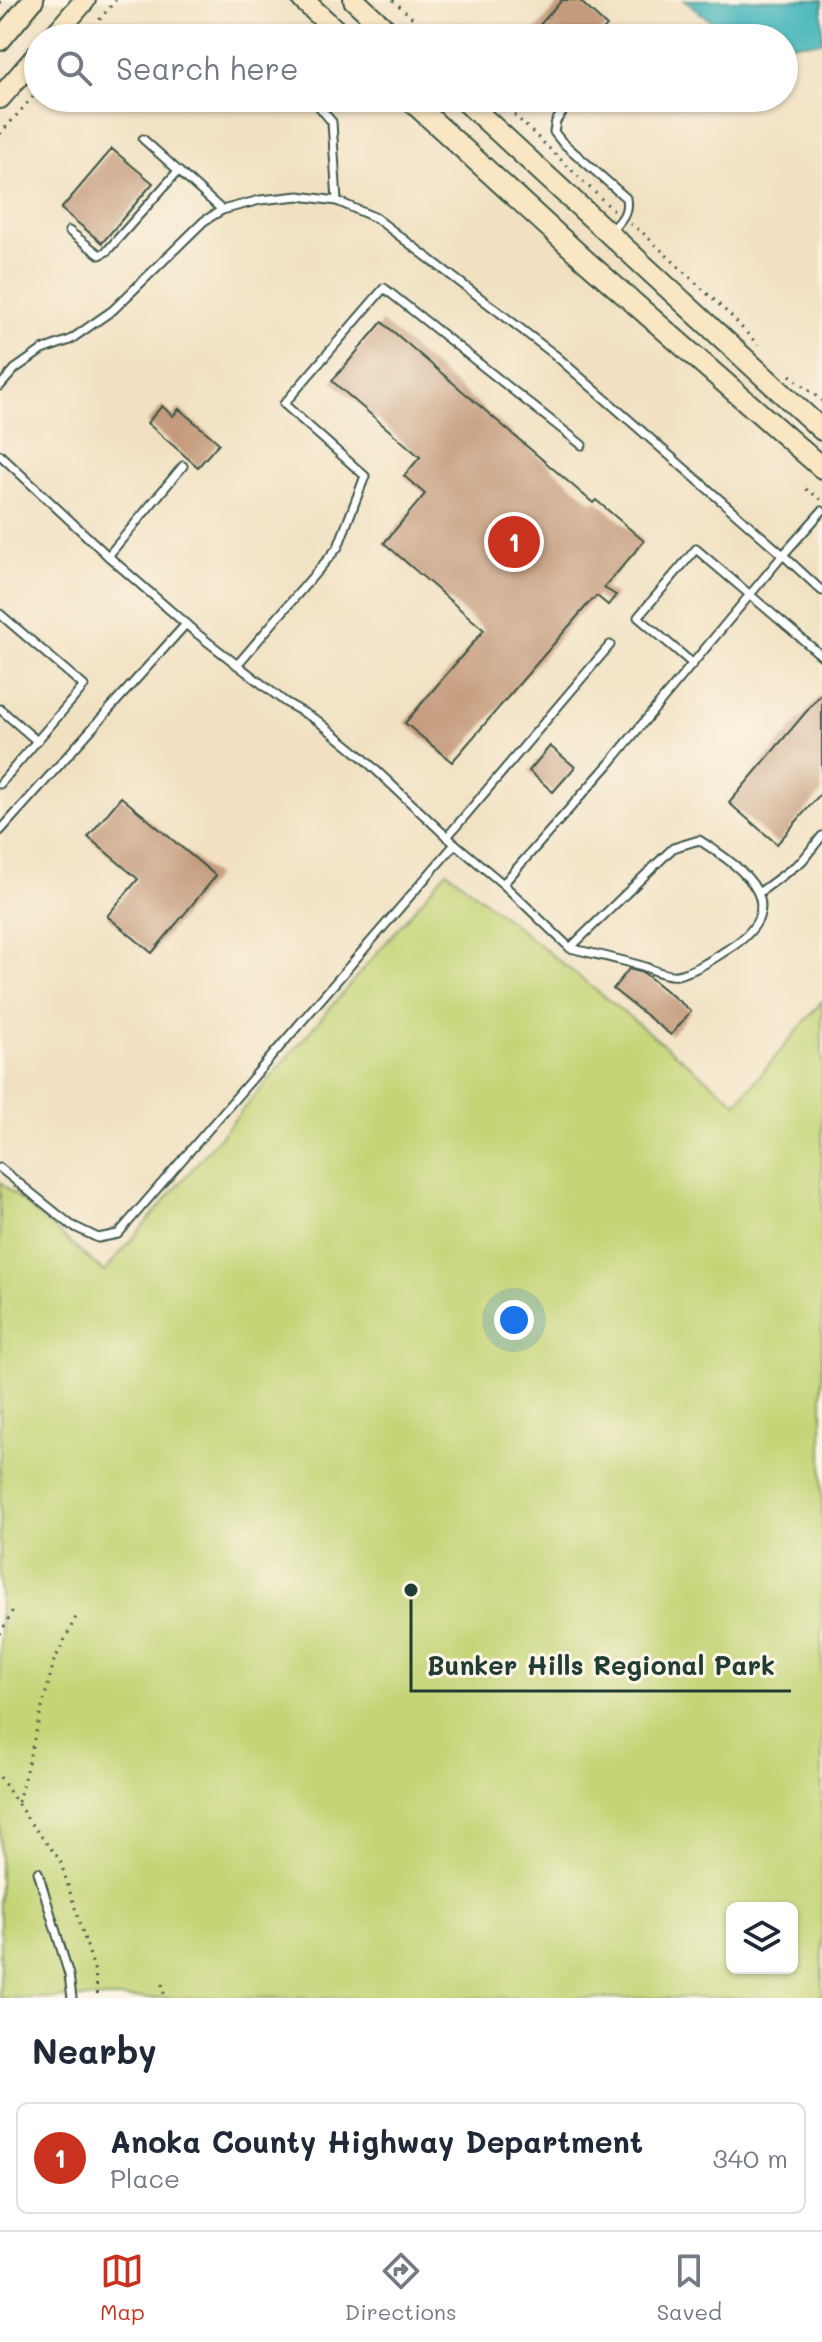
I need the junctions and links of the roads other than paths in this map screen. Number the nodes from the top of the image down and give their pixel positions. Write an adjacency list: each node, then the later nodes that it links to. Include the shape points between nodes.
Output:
1 (33, 0): 8 (main road)
2 (85, 0): 5 (main road)
3 (303, 0): 6 (main road)
4 (360, 2): 7 (main road)
5 (64, 24)
6 (329, 24)
7 (381, 24)
8 (0, 40)
9 (24, 70): 10 (main road)
10 (0, 98)
11 (324, 112): 17 (lane, via 332,122)
12 (423, 112): 25 (main road)
13 (477, 112): 20 (main road)
14 (563, 112): 20 (lane, via 554,132 626,198 623,219)
15 (143, 139): 16 (lane)
16 (178, 171): 18 (lane); 19 (lane, via 100,255)
17 (337, 201): 18 (lane, via 299,196); 28 (lane, via 376,218 555,355)
18 (222, 210): 21 (lane, via 204,221 113,310 70,340 42,350)
19 (69, 231)
20 (608, 234): 22 (main road)
21 (0, 386)
22 (822, 430)
23 (582, 445): 37 (lane, via 384,288 284,404 365,476 338,547)
24 (0, 455): 29 (lane)
25 (816, 463)
26 (183, 466): 29 (lane)
27 (822, 511): 28 (lane)
28 (783, 555): 30 (lane); 31 (lane)
29 (108, 556): 33 (lane)
30 (822, 591)
31 (750, 595): 35 (lane); 36 (lane); 36 (lane, via 696,549 638,617)
32 (0, 614): 39 (lane, via 84,686)
33 (186, 624): 37 (lane); 41 (lane)
34 (610, 645): 43 (lane)
35 (822, 656)
36 (693, 664): 45 (lane)
37 (237, 665): 43 (lane, via 336,735)
38 (0, 709): 39 (lane)
39 (37, 741): 40 (lane)
40 (0, 784)
41 (0, 831)
42 (822, 836): 46 (lane, via 802,861)
43 (447, 837): 44 (lane)
44 (455, 844): 45 (lane); 48 (lane, via 118,1234 98,1238 71,1225)
45 (503, 884): 47 (lane)
46 (760, 892): 47 (lane, via 758,923 736,945 674,976); 47 (lane, via 748,875 699,840 673,848)
47 (570, 948)
48 (0, 1168)
49 (38, 1872): 50 (lane)
50 (72, 1998)

